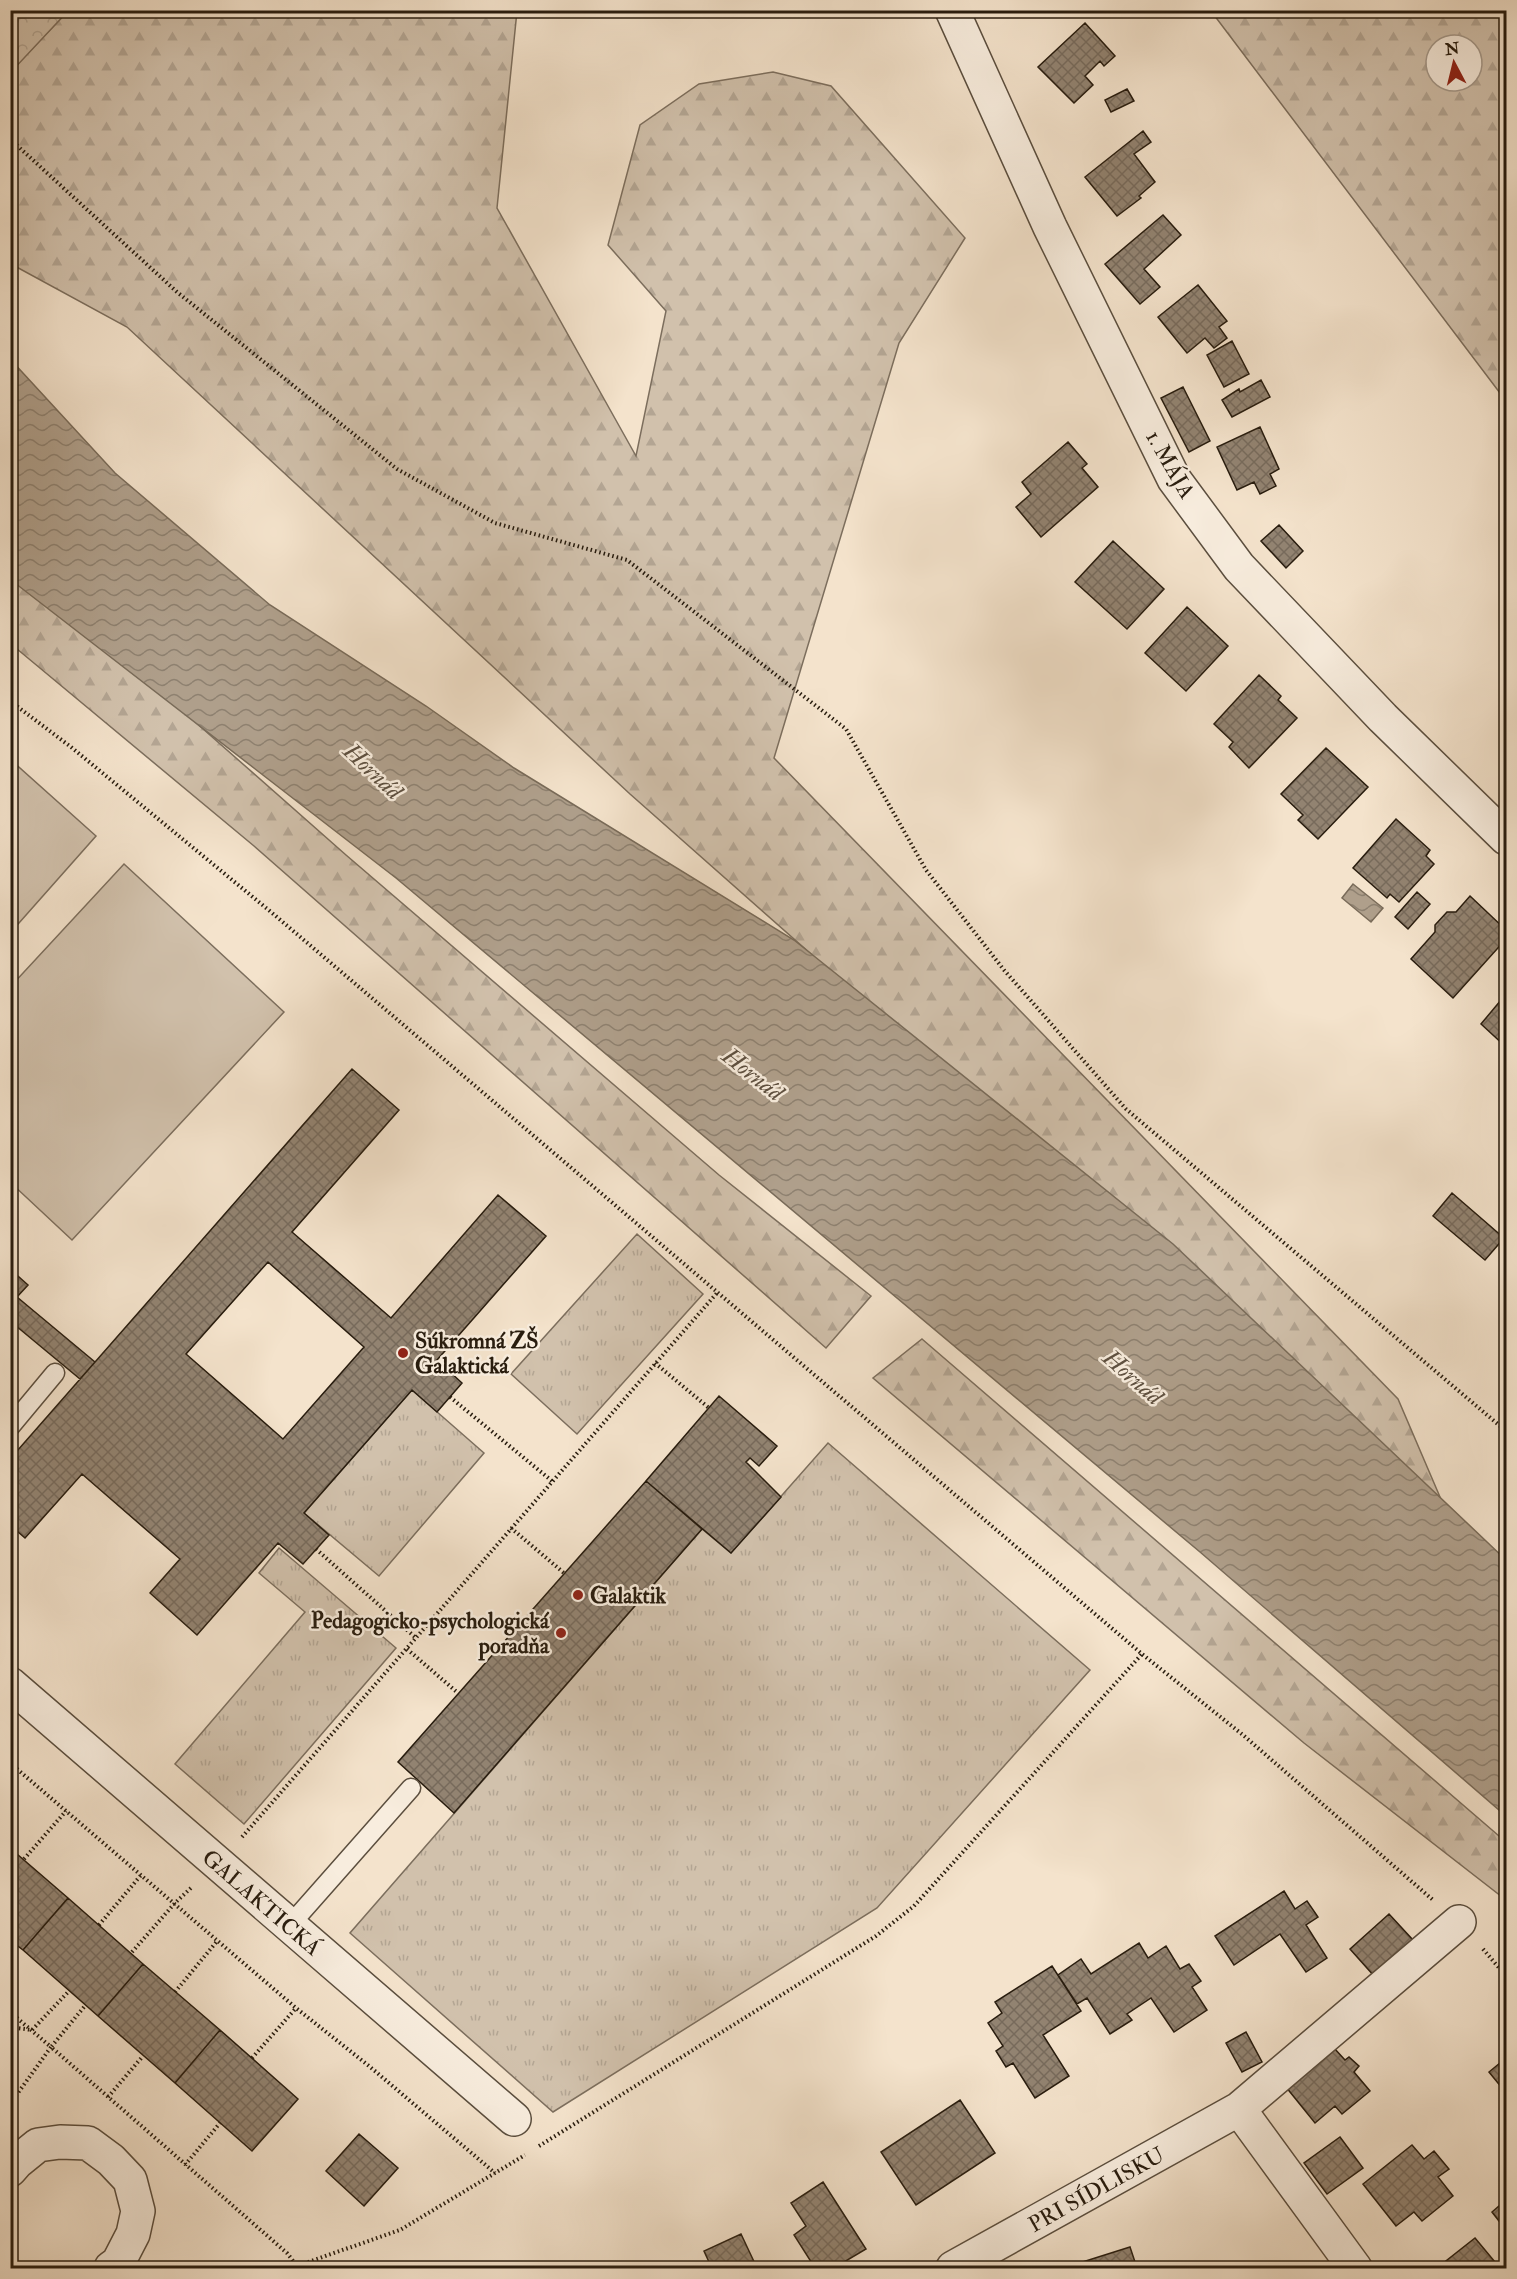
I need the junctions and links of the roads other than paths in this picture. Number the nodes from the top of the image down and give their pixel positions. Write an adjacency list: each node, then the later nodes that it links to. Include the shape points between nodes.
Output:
1 (952, 10): 2 (street, 1. MÁJA, via 1050,226 1174,479 1239,567 1383,718)
2 (1506, 838)
3 (55, 1373): 4 (lane)
4 (10, 1427)
5 (10, 1684): 8 (street, GALAKTICKÁ)
6 (411, 1788): 8 (lane)
7 (1459, 1922): 9 (street, PRI SÍDLISKU)
8 (290, 1926): 10 (street, GALAKTICKÁ)
9 (1239, 2109): 13 (street, PRI SÍDLISKU); 14 (street)
10 (514, 2119)
11 (10, 2170): 12 (street, via 38,2145 60,2142 87,2143 111,2160 130,2180 138,2211 133,2234 118,2263)
12 (111, 2268)
13 (953, 2268)
14 (1355, 2268)

